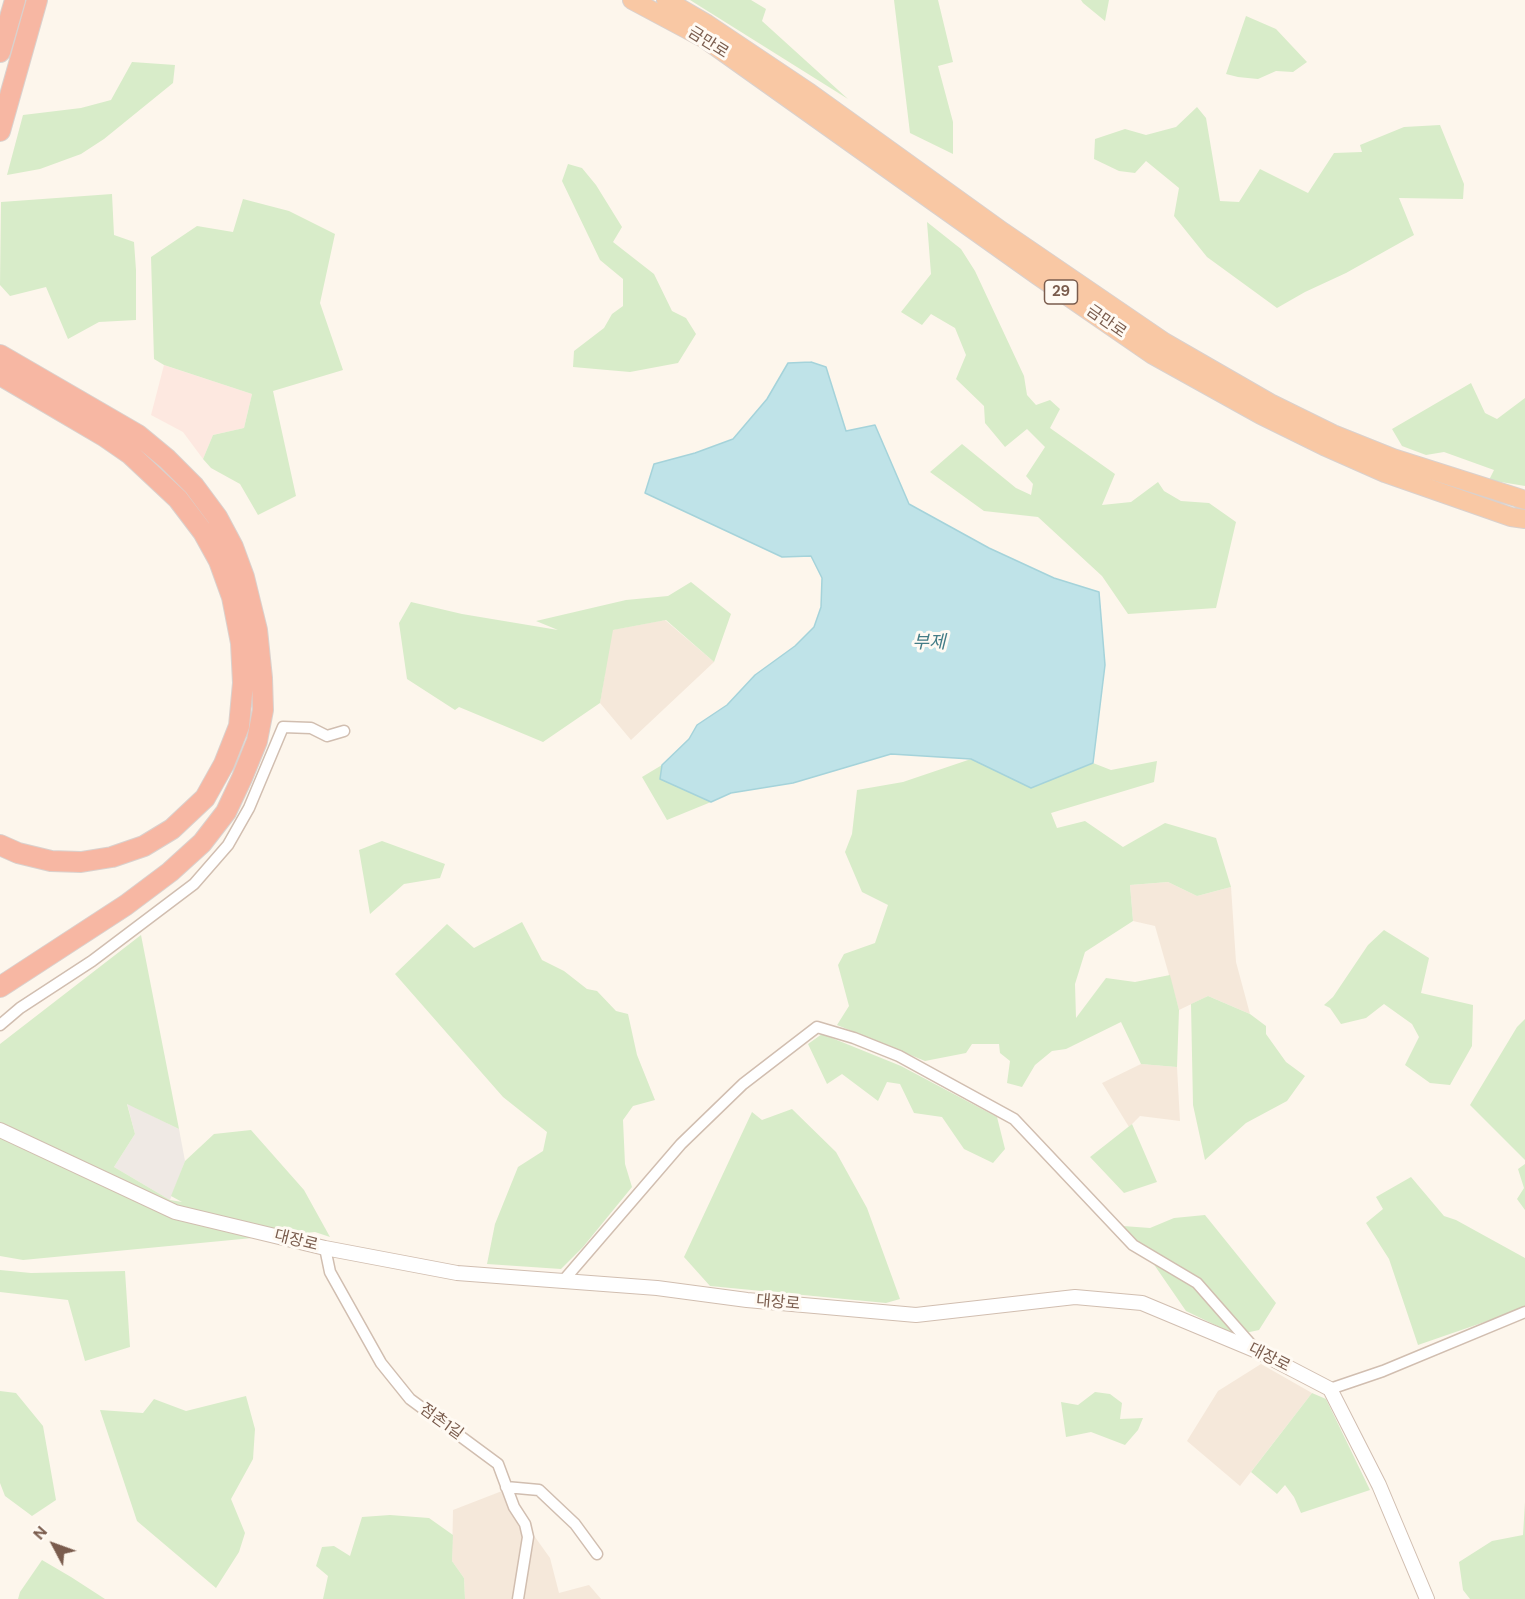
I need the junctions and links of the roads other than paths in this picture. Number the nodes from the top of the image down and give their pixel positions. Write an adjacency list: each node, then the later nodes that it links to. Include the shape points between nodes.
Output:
1 (15, 0): 5 (highway)
2 (37, 0): 6 (highway)
3 (632, 0): 10 (highway, 금만로 / 29, via 705,39 1153,355 1261,415 1385,473)
4 (666, 0): 9 (highway, 금만로 / 29, via 810,93 1164,342 1333,434 1393,459)
5 (0, 52)
6 (0, 131)
7 (0, 355): 13 (highway, via 138,435 194,486 217,517 244,577 257,630 262,710 257,741 242,778 226,812 202,843 126,905)
8 (0, 375): 12 (highway, via 104,436 147,468 178,499 219,561 232,597 242,642 243,683 239,726 224,764 205,798 171,829 144,846 81,862 51,861)
9 (1525, 500)
10 (1525, 519)
11 (344, 731): 14 (street, via 327,736 312,728 283,727 249,808 228,845 194,884)
12 (0, 845)
13 (0, 987)
14 (0, 1025)
15 (0, 1130): 16 (street, 대장로, via 175,1212)
16 (325, 1248): 17 (street, 대장로, via 458,1273); 21 (street, 점촌1길, via 330,1272 381,1363 410,1399 498,1464)
17 (563, 1281): 19 (street, 대장로, via 657,1287 747,1300 916,1315 1075,1298 1142,1303); 19 (street, via 681,1144 743,1084 817,1027 899,1056 1014,1119 1133,1245 1197,1282)
18 (1525, 1312): 20 (street)
19 (1257, 1351): 20 (street, 대장로)
20 (1330, 1389): 24 (street, via 1378,1485)
21 (506, 1487): 22 (street, via 539,1490 575,1524); 23 (street, 점촌1길, via 528,1537)
22 (597, 1554)
23 (518, 1599)
24 (1427, 1599)

